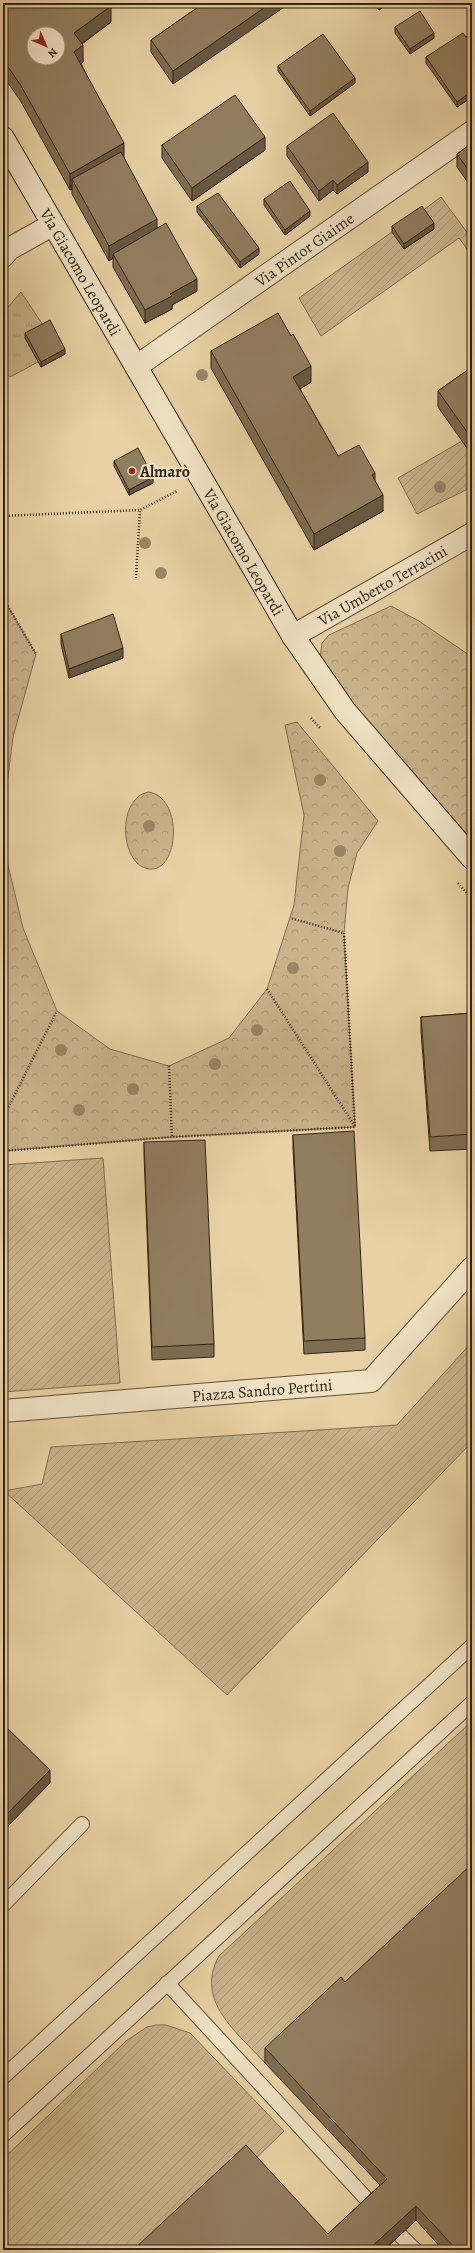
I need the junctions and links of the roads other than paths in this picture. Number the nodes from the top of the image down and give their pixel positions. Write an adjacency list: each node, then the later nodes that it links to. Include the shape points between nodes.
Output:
1 (472, 132): 5 (street, Via Pintor Giaime)
2 (3, 138): 3 (street, Via Giacomo Leopardi)
3 (52, 225): 4 (street, via 9,249); 5 (street, Via Giacomo Leopardi)
4 (3, 256)
5 (136, 366): 7 (street, Via Giacomo Leopardi)
6 (472, 534): 7 (street, Via Umberto Terracini)
7 (293, 636): 8 (street, Via Giacomo Leopardi, via 345,711)
8 (472, 858)
9 (472, 1268): 10 (street, Piazza Sandro Pertini, via 371,1381)
10 (3, 1411)
11 (472, 1646): 16 (lane)
12 (472, 1703): 15 (lane)
13 (82, 1824): 14 (lane)
14 (3, 1905)
15 (167, 1983): 17 (lane); 18 (lane)
16 (3, 2077)
17 (3, 2135)
18 (373, 2206)
19 (400, 2235): 20 (lane)
20 (415, 2250)

